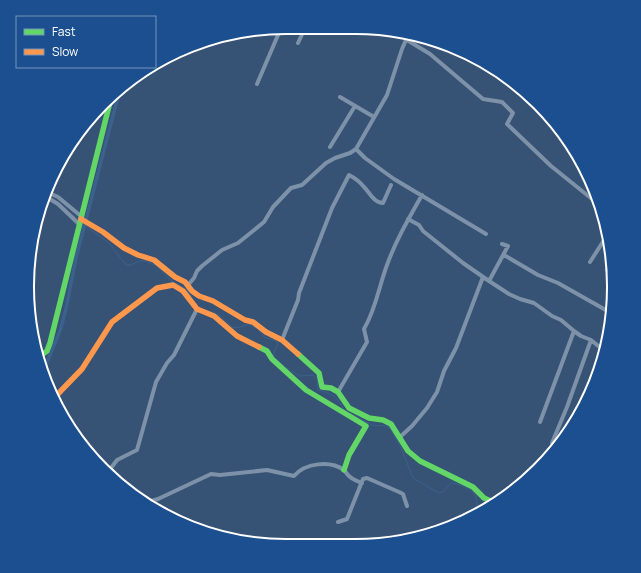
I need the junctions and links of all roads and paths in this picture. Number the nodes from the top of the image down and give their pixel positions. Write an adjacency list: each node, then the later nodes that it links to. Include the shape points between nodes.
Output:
1 (278, 34): 5 (street)
2 (302, 34): 4 (street)
3 (407, 40): 9 (street, via 387,95); 15 (street, via 430,54 484,99 502,102 513,113 507,124)
4 (298, 43)
5 (258, 84)
6 (340, 97): 7 (street)
7 (355, 106): 9 (street); 10 (street)
8 (109, 107): 18 (street)
9 (374, 117): 11 (street)
10 (330, 147)
11 (356, 149): 14 (street, via 394,179); 26 (street, via 326,163 302,185 291,188 273,207 264,222 238,243 222,250 202,266)
12 (391, 185): 30 (street, via 383,203 380,203 349,175 332,208)
13 (51, 194): 18 (street, via 58,197)
14 (422, 196): 17 (street); 19 (street)
15 (591, 198)
16 (49, 199): 18 (street)
17 (408, 219): 24 (street); 34 (street, via 387,264 370,319 364,329 367,342)
18 (81, 220): 26 (street, via 124,248 154,260 185,282); 33 (street, via 50,343)
19 (486, 234)
20 (603, 243): 23 (street)
21 (502, 244): 22 (street, via 508,246)
22 (505, 253): 25 (street); 28 (street, via 538,276 558,283)
23 (590, 262)
24 (483, 277): 25 (street); 37 (street, via 437,392 427,408)
25 (489, 281): 29 (street, via 509,294 534,303)
26 (185, 288): 27 (street); 30 (street); 35 (street, via 173,285 157,288 112,322 82,369)
27 (197, 309): 39 (street, via 174,355 156,382 137,450 117,460); 40 (street, via 214,316 237,336 267,351 272,359 306,390 366,426 349,455)
28 (606, 310)
29 (574, 331): 31 (street); 36 (street)
30 (282, 340): 34 (street, via 319,374 322,387)
31 (591, 340): 32 (street); 38 (street)
32 (599, 347)
33 (43, 354)
34 (338, 392): 37 (street, via 349,408 369,418 391,424)
35 (58, 394)
36 (540, 422)
37 (400, 437): 42 (street, via 408,451 420,461 472,487)
38 (552, 443)
39 (111, 468)
40 (344, 470): 41 (street); 43 (street, via 317,463 298,471 294,476 267,470 211,474)
41 (362, 483): 44 (street, via 363,479 367,478 400,492); 45 (street, via 347,519)
42 (489, 500)
43 (153, 501)
44 (407, 506)
45 (338, 522)

